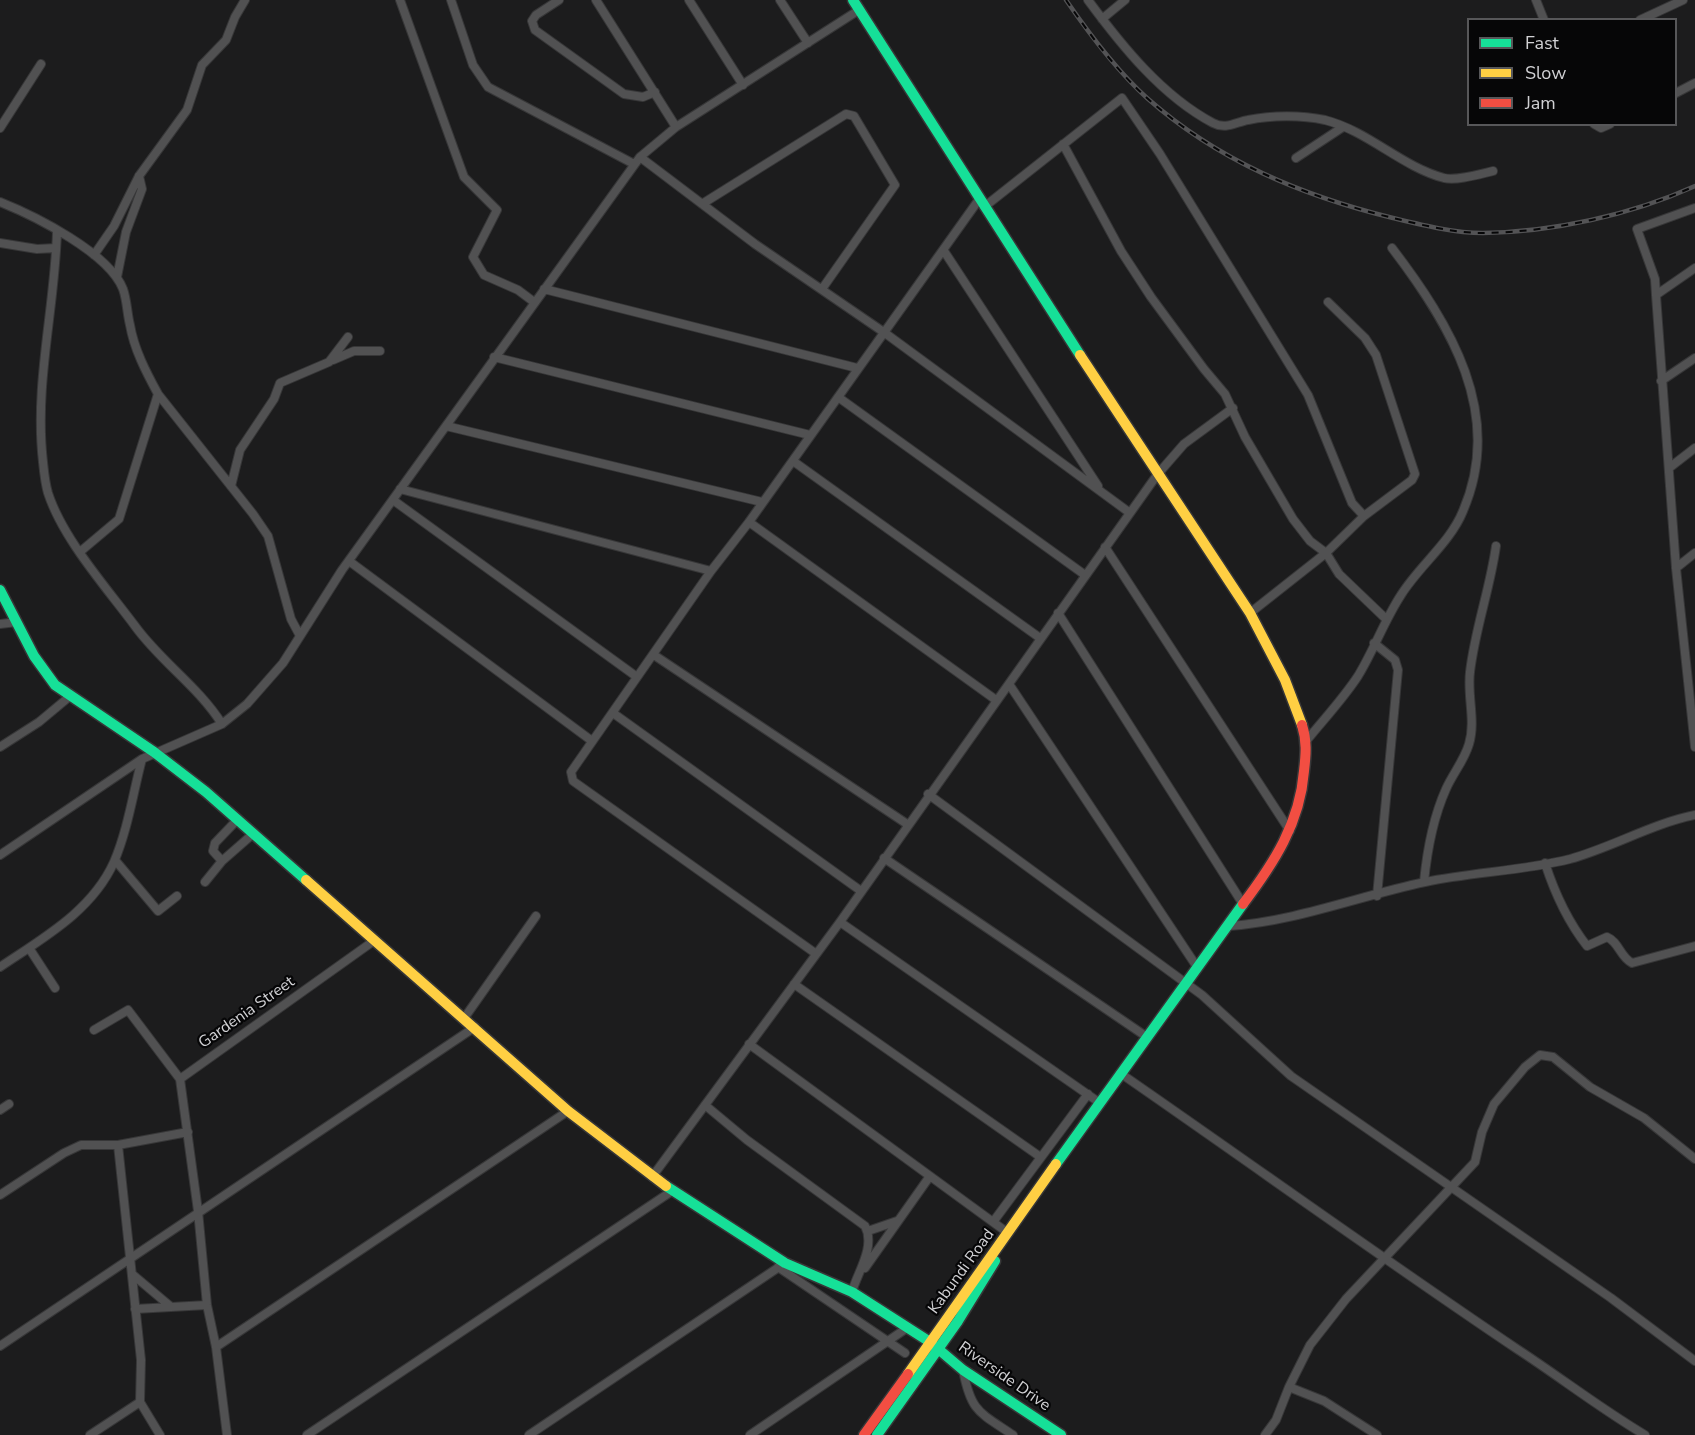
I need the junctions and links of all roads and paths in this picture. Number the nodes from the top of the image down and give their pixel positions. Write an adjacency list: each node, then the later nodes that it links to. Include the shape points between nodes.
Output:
1 (245, 0): 31 (street, via 226,40 202,65 187,110)
2 (400, 0): 47 (street, via 464,177 497,210 472,257 484,275)
3 (451, 0): 29 (street, via 472,65 488,87)
4 (559, 0): 21 (street, via 536,15 532,21 535,30 624,94 644,98)
5 (596, 0): 21 (street)
6 (689, 0): 20 (street)
7 (780, 0): 17 (street)
8 (853, 0): 13 (street)
9 (1088, 0): 16 (street)
10 (1125, 0): 16 (street)
11 (1536, 0): 14 (street)
12 (1683, 0): 15 (street)
13 (859, 10): 17 (street); 33 (street)
14 (1543, 18)
15 (1644, 18)
16 (1102, 19): 25 (street, via 1140,67 1217,125 1307,117)
17 (808, 43): 20 (street)
18 (41, 64): 24 (street)
19 (1695, 83): 22 (street)
20 (743, 84): 23 (street)
21 (655, 92): 23 (street)
22 (1677, 92)
23 (676, 127): 27 (street)
24 (0, 128)
25 (1343, 128): 28 (street); 30 (street, via 1446,179)
26 (1063, 144): 33 (street); 59 (street, via 1121,251); 72 (street, via 1122,98 1161,154 1308,395 1352,502)
27 (640, 157): 29 (street); 34 (street)
28 (1296, 158)
29 (634, 164): 44 (street)
30 (1493, 171)
31 (139, 176): 41 (street, via 114,226); 43 (street, via 142,189 126,232)
32 (0, 202): 36 (street)
33 (982, 202): 40 (street); 65 (street)
34 (702, 204): 45 (street); 45 (street, via 846,114 854,116 895,185)
35 (1695, 208): 46 (street, via 1637,229 1655,279)
36 (57, 231): 38 (street); 41 (street)
37 (0, 243): 38 (street)
38 (56, 248): 76 (street, via 47,314 40,437 47,492)
39 (1392, 248): 86 (street, via 1455,342 1472,391 1477,447 1463,511 1453,530)
40 (944, 251): 49 (street); 68 (street)
41 (94, 255): 43 (street)
42 (1695, 268): 46 (street)
43 (117, 277): 57 (street, via 138,353)
44 (544, 289): 47 (street); 55 (street)
45 (822, 289): 49 (street)
46 (1656, 295): 56 (street)
47 (534, 302): 52 (street)
48 (1328, 302): 72 (street, via 1365,338 1376,355 1415,467 1412,480)
49 (885, 333): 55 (street); 68 (street)
50 (348, 338): 54 (street)
51 (380, 351): 54 (street, via 346,352)
52 (494, 357): 60 (street); 61 (street)
53 (1695, 358): 56 (street)
54 (328, 362): 66 (street, via 280,383 274,399 240,450)
55 (857, 368): 58 (street)
56 (1661, 381): 64 (street)
57 (158, 394): 66 (street); 76 (street, via 119,519)
58 (838, 397): 61 (street); 82 (street)
59 (1233, 408): 65 (street, via 1184,444); 77 (street, via 1249,445 1293,519 1310,541)
60 (446, 426): 67 (street); 70 (street)
61 (810, 435): 63 (street)
62 (1695, 448): 64 (street)
63 (793, 461): 70 (street); 90 (street)
64 (1669, 468): 80 (street)
65 (1157, 475): 71 (street); 85 (street)
66 (231, 486): 89 (street, via 268,536 291,619)
67 (400, 489): 69 (street); 81 (street)
68 (1100, 489): 71 (street)
69 (393, 500): 79 (street); 93 (street)
70 (762, 502): 73 (street)
71 (1130, 513): 75 (street)
72 (1364, 516): 77 (street)
73 (749, 522): 81 (street); 96 (street)
74 (1496, 546): 117 (street, via 1470,669 1472,734 1460,766 1446,788)
75 (1105, 547): 82 (street); 109 (street)
76 (81, 551): 98 (street, via 160,657 196,689)
77 (1326, 553): 85 (street); 86 (street, via 1339,573)
78 (1695, 553): 80 (street)
79 (348, 561): 89 (street); 100 (street)
80 (1676, 568): 102 (street)
81 (711, 571): 92 (street)
82 (1085, 575): 84 (street)
83 (0, 590): 87 (street, Riverside Drive)
84 (1058, 613): 90 (street); 121 (street)
85 (1250, 613): 99 (street, via 1285,680)
86 (1386, 619): 91 (street)
87 (17, 622): 88 (street); 95 (street, Riverside Drive, via 44,672)
88 (0, 624)
89 (299, 634): 98 (street, via 265,685)
90 (1040, 638): 94 (street)
91 (1374, 643): 99 (street, via 1358,676); 120 (street, via 1395,660 1398,670)
92 (654, 655): 93 (street); 108 (street)
93 (637, 677): 97 (street)
94 (1009, 684): 96 (street); 130 (street)
95 (69, 697): 101 (street); 103 (street, Riverside Drive)
96 (996, 700): 105 (street)
97 (613, 713): 100 (street); 118 (street)
98 (222, 724): 103 (street)
99 (1307, 740): 109 (street, Kabundi Road, via 1302,798)
100 (592, 741): 128 (street, via 571,772 573,780)
101 (0, 747)
102 (1695, 747)
103 (154, 752): 104 (street); 107 (street, Riverside Drive)
104 (142, 759): 111 (street); 113 (street)
105 (928, 794): 108 (street); 131 (street)
106 (1695, 815): 115 (street, via 1580,855)
107 (238, 819): 110 (street, Riverside Drive); 114 (street, via 215,843 213,851)
108 (907, 824): 112 (street)
109 (1290, 831): 121 (street, Kabundi Road, via 1269,870)
110 (254, 833): 114 (street); 125 (street, Riverside Drive)
111 (0, 855)
112 (884, 858): 118 (street); 137 (street)
113 (115, 861): 119 (street, via 158,911); 127 (street, via 89,901)
114 (222, 861): 116 (street)
115 (1545, 863): 117 (street); 126 (street, via 1550,880 1587,946 1607,937 1632,963)
116 (205, 882)
117 (1424, 882): 120 (street)
118 (861, 891): 123 (street)
119 (177, 896)
120 (1377, 896): 124 (street, via 1277,921)
121 (1243, 904): 124 (street, Kabundi Road)
122 (536, 916): 134 (street)
123 (840, 922): 128 (street); 141 (street)
124 (1229, 926): 130 (street, Kabundi Road)
125 (375, 940): 134 (street, Riverside Drive); 140 (street, Gardenia Street)
126 (1695, 946)
127 (29, 948): 129 (street); 133 (street)
128 (814, 953): 132 (street)
129 (0, 967)
130 (1197, 967): 131 (street, Kabundi Road)
131 (1185, 982): 137 (street, Kabundi Road); 153 (street, via 1291,1076)
132 (794, 984): 138 (street); 149 (street)
133 (55, 988)
134 (465, 1017): 135 (street, Riverside Drive)
135 (476, 1027): 146 (street, Riverside Drive); 156 (street)
136 (94, 1030): 140 (street, via 128,1010)
137 (1147, 1037): 139 (street, Kabundi Road)
138 (749, 1044): 144 (street); 151 (street)
139 (1120, 1073): 142 (street, Kabundi Road); 162 (street)
140 (180, 1079): 147 (street)
141 (1088, 1094): 142 (street); 149 (street)
142 (1100, 1103): 160 (street, Kabundi Road)
143 (9, 1104): 145 (street)
144 (705, 1105): 152 (street); 159 (street, via 860,1221)
145 (0, 1110)
146 (568, 1111): 152 (street, Riverside Drive); 174 (street)
147 (188, 1132): 148 (street); 156 (street)
148 (118, 1145): 155 (street, via 81,1145); 161 (street)
149 (1039, 1156): 158 (street)
150 (1695, 1159): 153 (street, via 1644,1118 1590,1087 1547,1054 1525,1067 1494,1104 1474,1162)
151 (930, 1176): 157 (street); 158 (street)
152 (652, 1177): 154 (street, Riverside Drive)
153 (1451, 1189): 162 (street); 176 (street, via 1611,1298)
154 (672, 1191): 163 (street, Riverside Drive); 183 (street)
155 (0, 1195)
156 (198, 1211): 161 (street); 167 (street)
157 (898, 1220): 159 (street); 164 (street)
158 (993, 1222): 160 (street)
159 (868, 1231): 164 (street)
160 (1008, 1233): 172 (street, Kabundi Road)
161 (130, 1257): 165 (street); 173 (street)
162 (1382, 1259): 178 (street, via 1325,1325); 192 (street)
163 (782, 1265): 166 (street, Riverside Drive); 171 (street); 184 (street)
164 (862, 1272): 166 (street)
165 (132, 1274): 168 (street); 169 (street)
166 (852, 1292): 170 (street, Riverside Drive)
167 (207, 1305): 168 (street); 174 (street)
168 (170, 1306): 169 (street)
169 (135, 1308): 179 (street, via 141,1360)
170 (907, 1328): 171 (street); 172 (street, Riverside Drive)
171 (886, 1342): 175 (street); 185 (street)
172 (935, 1344): 177 (street, Riverside Drive); 186 (street, Kabundi Road); 187 (street, Kabundi Road)
173 (0, 1346)
174 (216, 1347): 182 (street)
175 (905, 1353)
176 (1695, 1361)
177 (963, 1370): 188 (street, via 970,1402); 189 (street, Riverside Drive)
178 (1289, 1387): 190 (street, via 1276,1420); 191 (street, via 1324,1401)
179 (140, 1402): 180 (street); 181 (street)
180 (90, 1435)
181 (160, 1435)
182 (227, 1435)
183 (307, 1435)
184 (529, 1435)
185 (750, 1435)
186 (864, 1435)
187 (877, 1435)
188 (1013, 1435)
189 (1061, 1435)
190 (1265, 1435)
191 (1377, 1435)
192 (1645, 1435)

